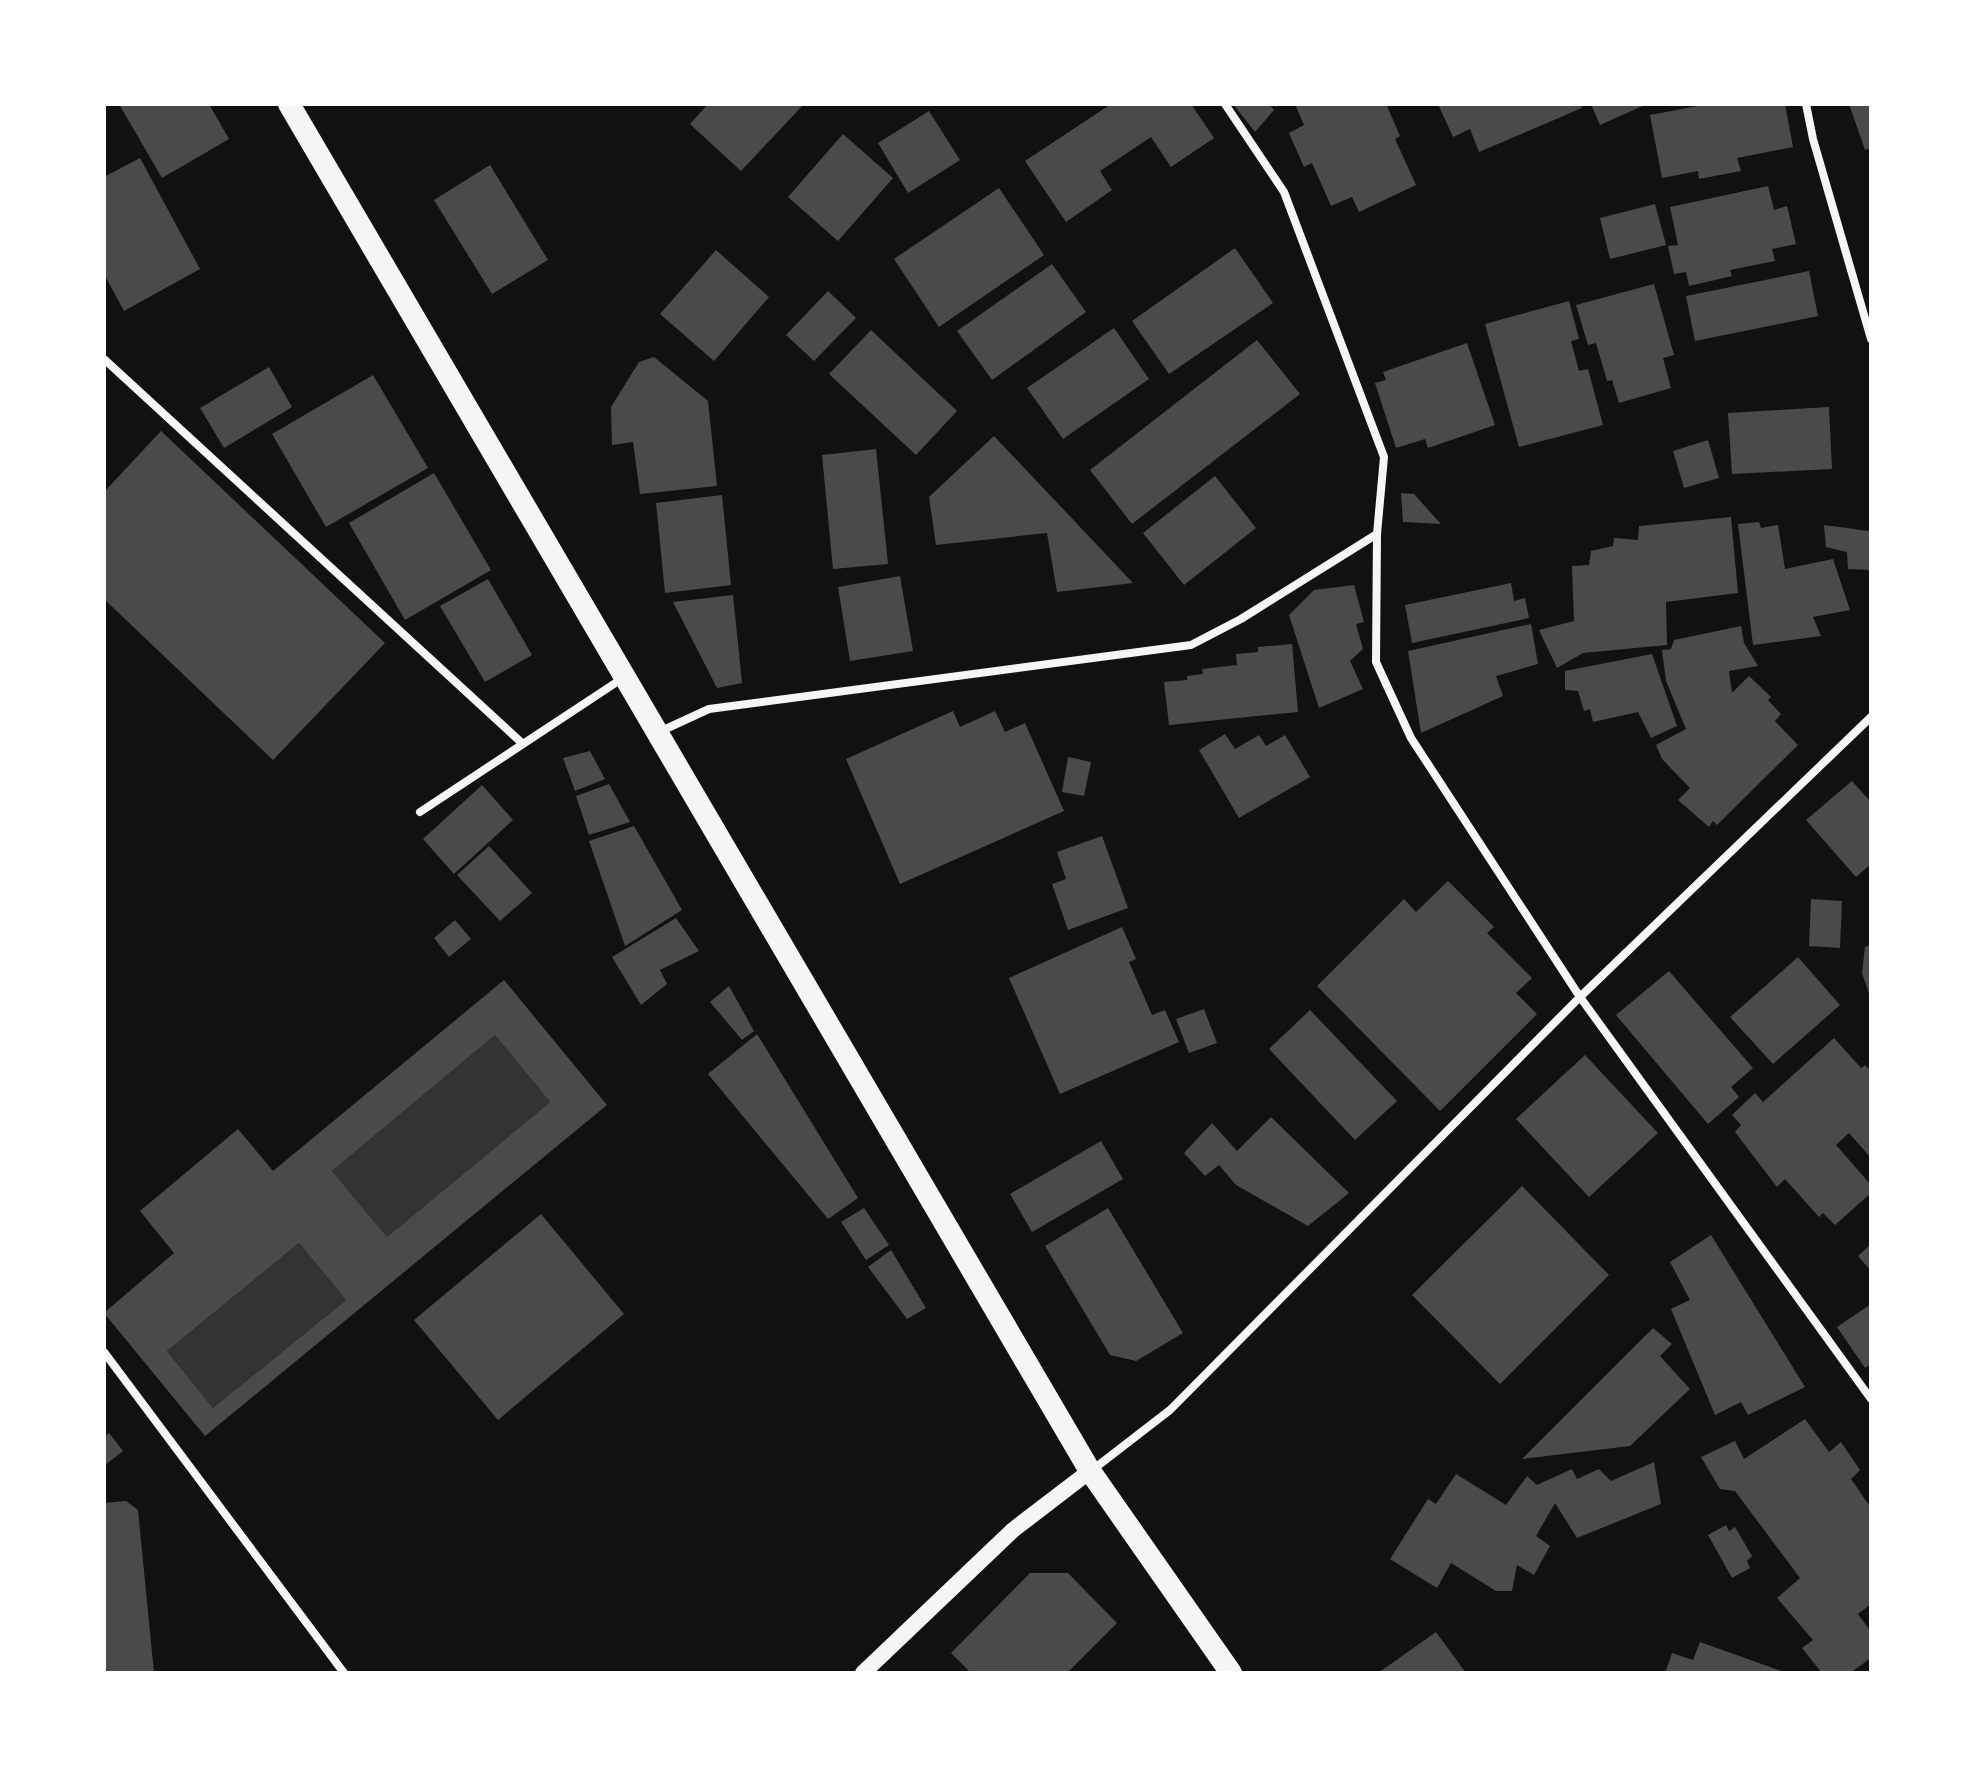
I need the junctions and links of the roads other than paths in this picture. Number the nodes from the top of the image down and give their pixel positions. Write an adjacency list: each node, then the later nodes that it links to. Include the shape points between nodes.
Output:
1 (289, 104): 7 (highway)
2 (1225, 104): 6 (street, via 1284,192 1384,457)
3 (1806, 104): 4 (street)
4 (1871, 339)
5 (104, 359): 10 (street)
6 (1377, 534): 9 (street, via 1191,645 709,709); 12 (street, via 1376,662 1411,738)
7 (626, 676): 9 (highway); 10 (street)
8 (1871, 717): 12 (street)
9 (659, 732): 16 (highway)
10 (523, 744): 11 (street)
11 (420, 812)
12 (1580, 997): 14 (street); 16 (street, via 1170,1410)
13 (104, 1352): 17 (street)
14 (1867, 1386): 15 (street)
15 (1871, 1399)
16 (1090, 1471): 18 (main road, via 1013,1530); 19 (highway)
17 (344, 1673)
18 (863, 1673)
19 (1231, 1673)

